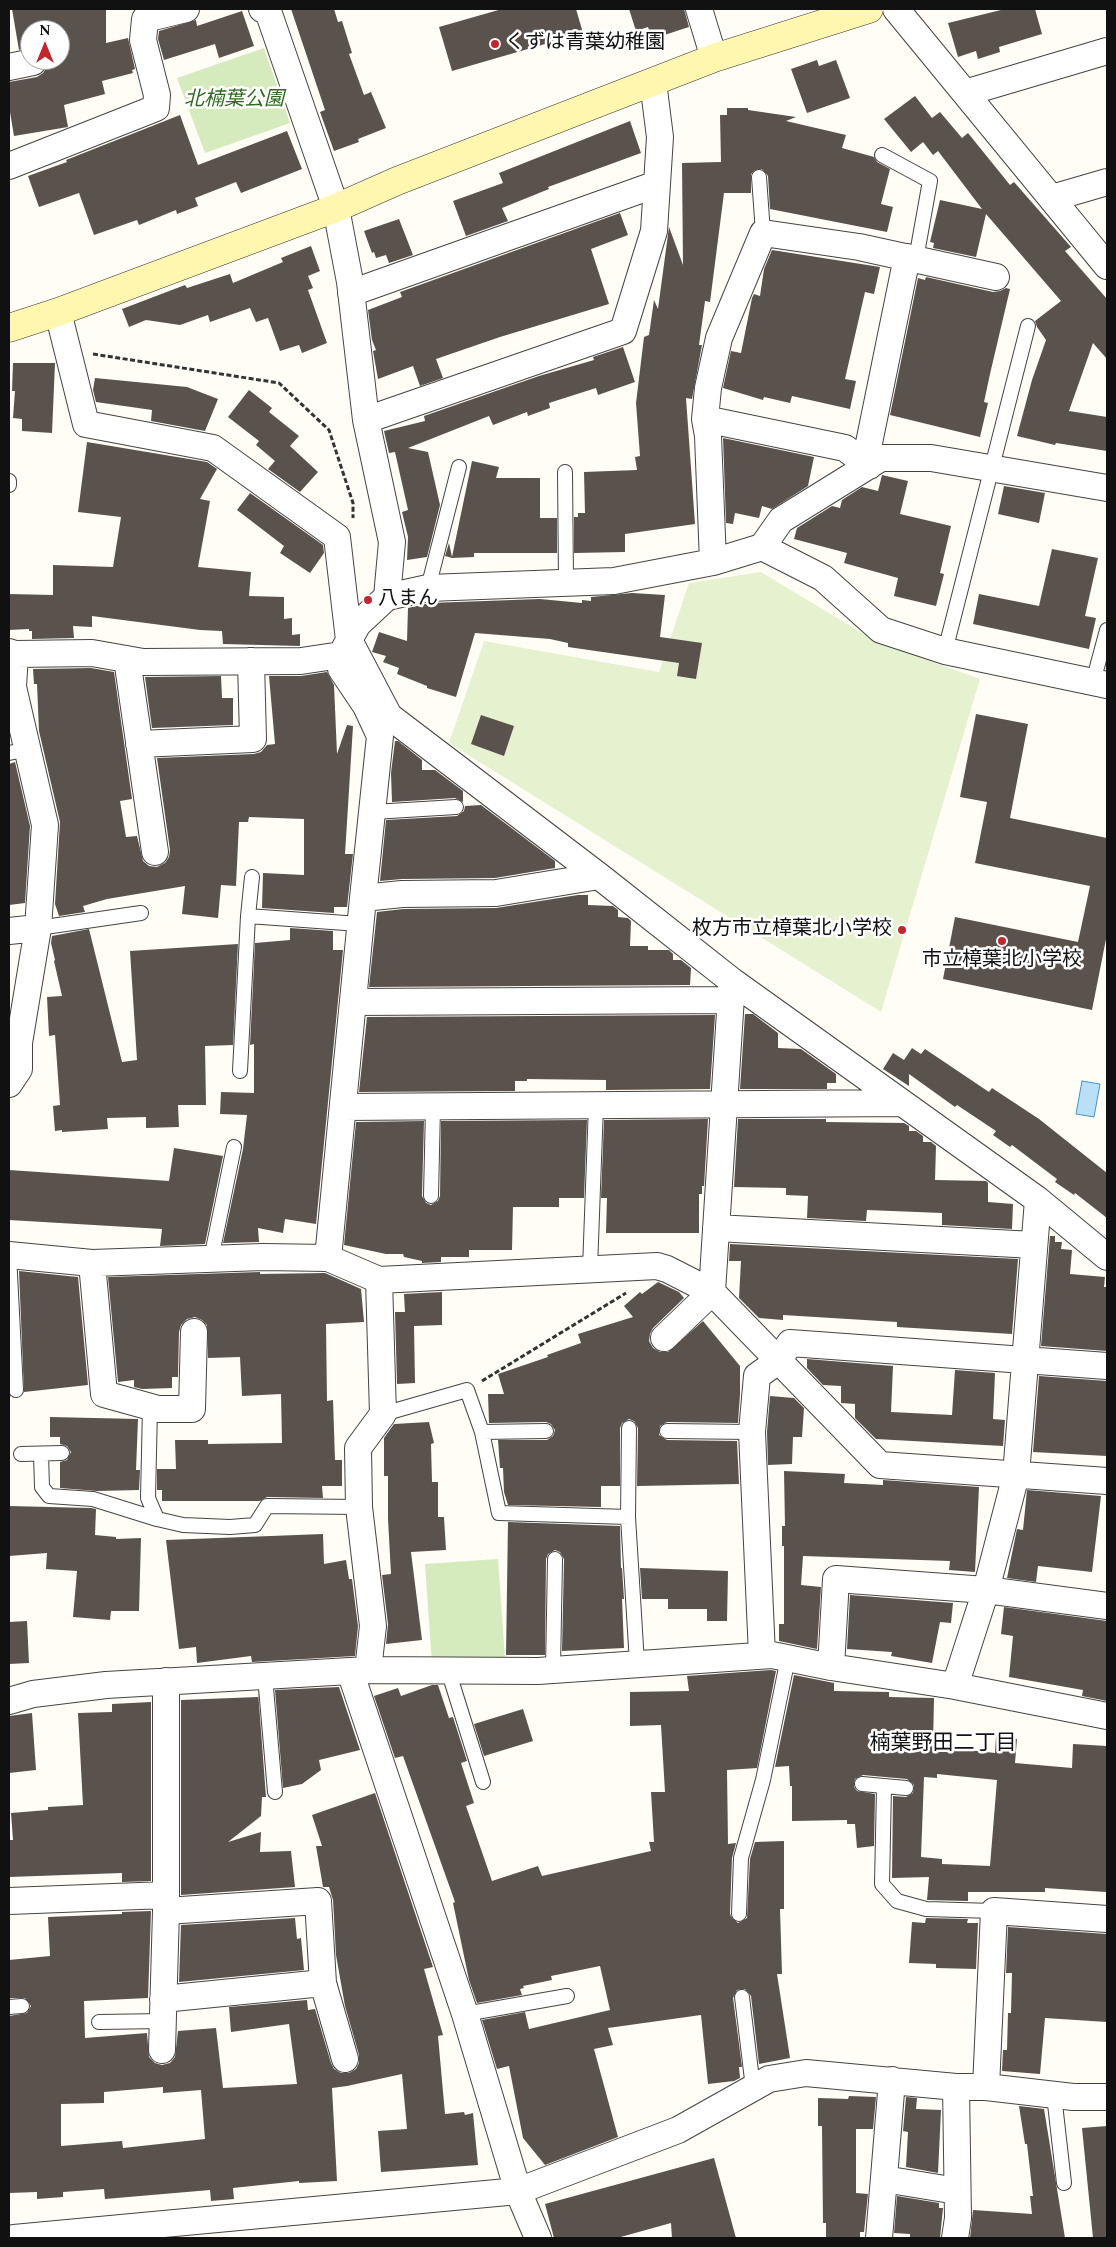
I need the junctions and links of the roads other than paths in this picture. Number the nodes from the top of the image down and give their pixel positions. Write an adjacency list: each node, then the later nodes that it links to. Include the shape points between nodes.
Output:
1 (186, 9): 11 (street, via 145,19 143,40 158,95 156,108)
2 (262, 9): 16 (street, via 268,11)
3 (699, 9): 7 (street)
4 (869, 9): 7 (street)
5 (896, 9): 9 (street)
6 (1107, 51): 9 (street)
7 (714, 58): 8 (street)
8 (653, 82): 14 (street, via 660,137); 16 (street)
9 (965, 93): 15 (street)
10 (882, 155): 18 (lane, via 930,181)
11 (9, 166)
12 (760, 177): 17 (lane)
13 (1107, 182): 15 (street)
14 (657, 184): 21 (street); 26 (street, via 654,231 623,331)
15 (1052, 198): 19 (street)
16 (336, 208): 21 (street); 22 (street)
17 (764, 233): 18 (street, via 859,246); 25 (street, via 719,338)
18 (912, 258): 20 (street); 27 (street, via 868,443)
19 (1107, 266)
20 (996, 277)
21 (351, 293): 26 (street)
22 (58, 312): 24 (street); 40 (street, via 86,424 213,448 337,537)
23 (1028, 326): 29 (lane)
24 (9, 328)
25 (705, 419): 27 (street, via 845,448); 35 (street)
26 (366, 420): 38 (street, via 392,542)
27 (868, 466): 29 (street, via 881,458 931,458); 34 (street, via 781,520)
28 (459, 467): 37 (lane)
29 (992, 468): 33 (street); 41 (lane)
30 (565, 472): 36 (lane)
31 (9, 481): 32 (lane)
32 (9, 485)
33 (1107, 488)
34 (762, 547): 35 (street); 41 (street, via 823,578 882,630)
35 (713, 562): 36 (street, via 614,581)
36 (566, 582): 37 (street)
37 (428, 588): 38 (street)
38 (387, 597): 40 (street, via 358,624)
39 (1107, 630): 45 (lane)
40 (345, 647): 44 (street, via 301,661); 49 (street, via 341,669 366,706 380,736); 51 (street, via 389,716)
41 (945, 651): 45 (street)
42 (12, 653): 43 (street, via 92,653); 47 (street)
43 (127, 659): 44 (street, via 144,662); 46 (street)
44 (251, 661): 46 (street, via 252,739)
45 (1100, 683)
46 (139, 744): 50 (street)
47 (18, 751): 57 (street, via 45,825)
48 (456, 807): 49 (lane)
49 (372, 812): 53 (street)
50 (155, 852)
51 (599, 876): 53 (street, via 496,893 402,894); 59 (street)
52 (252, 877): 55 (lane)
53 (363, 898): 56 (street)
54 (141, 913): 57 (lane)
55 (248, 916): 56 (lane); 62 (lane)
56 (359, 924): 60 (street)
57 (38, 928): 58 (street); 61 (street)
58 (9, 931)
59 (731, 991): 60 (street); 64 (street); 65 (street)
60 (353, 1002): 67 (street)
61 (14, 1044): 63 (street, via 18,1068)
62 (240, 1070)
63 (9, 1084)
64 (724, 1103): 65 (street); 66 (street); 72 (street)
65 (902, 1103): 71 (street)
66 (596, 1105): 68 (street); 79 (lane)
67 (343, 1107): 68 (street); 76 (street)
68 (433, 1107): 70 (lane)
69 (234, 1147): 77 (lane)
70 (431, 1196)
71 (1038, 1200): 73 (street); 75 (street)
72 (716, 1228): 73 (street); 81 (street)
73 (1034, 1245): 84 (street)
74 (9, 1255): 78 (street); 87 (lane)
75 (1107, 1257)
76 (328, 1258): 77 (street); 80 (street)
77 (211, 1259): 78 (street)
78 (92, 1262): 88 (street, via 104,1394)
79 (590, 1269): 80 (street); 81 (street, via 657,1266)
80 (379, 1280): 89 (street)
81 (712, 1292): 83 (street); 85 (street)
82 (194, 1332): 88 (street, via 192,1408)
83 (664, 1338)
84 (1025, 1360): 85 (street, via 790,1343); 86 (street); 98 (street)
85 (778, 1361): 94 (street, via 757,1376); 98 (street, via 880,1465)
86 (1107, 1366)
87 (16, 1390)
88 (150, 1406): 102 (lane, via 148,1498)
89 (383, 1414): 93 (lane, via 467,1390); 100 (street, via 358,1448)
90 (629, 1428): 101 (lane)
91 (546, 1431): 93 (lane)
92 (667, 1431): 94 (lane)
93 (482, 1432): 101 (lane, via 499,1513)
94 (752, 1432): 106 (street)
95 (62, 1453): 97 (lane)
96 (20, 1454): 97 (lane)
97 (41, 1454): 102 (lane, via 42,1487 49,1496 93,1499)
98 (1016, 1475): 99 (street); 104 (street)
99 (1107, 1481)
100 (359, 1507): 102 (lane, via 267,1506 255,1525 230,1527 183,1525); 110 (street, via 372,1626)
101 (628, 1517): 108 (lane)
102 (157, 1519)
103 (555, 1559): 112 (lane)
104 (986, 1590): 105 (street); 109 (street, via 836,1579); 115 (street)
105 (1107, 1606)
106 (762, 1655): 107 (street); 108 (street)
107 (788, 1658): 109 (street); 126 (lane, via 763,1780 740,1858)
108 (637, 1663): 112 (street)
109 (831, 1668): 115 (street)
110 (359, 1670): 111 (street); 113 (street); 132 (street)
111 (448, 1670): 112 (street); 118 (lane)
112 (553, 1670)
113 (265, 1676): 114 (street); 122 (lane)
114 (166, 1681): 116 (street, via 34,1694); 124 (street)
115 (955, 1686): 117 (street)
116 (9, 1701)
117 (1107, 1716)
118 (483, 1782)
119 (862, 1784): 120 (lane)
120 (884, 1787): 121 (lane); 125 (lane, via 882,1884 897,1901 926,1909)
121 (906, 1788)
122 (275, 1792)
123 (9, 1901): 124 (street)
124 (166, 1903): 128 (street, via 318,1901); 131 (street)
125 (994, 1911): 127 (street); 138 (street)
126 (739, 1914)
127 (1107, 1918)
128 (323, 1983): 131 (street); 135 (street)
129 (567, 1996): 132 (lane)
130 (742, 1997): 139 (lane)
131 (163, 2010): 133 (lane); 134 (street)
132 (465, 2014): 144 (street)
133 (99, 2022)
134 (162, 2050)
135 (345, 2059)
136 (892, 2080): 137 (street); 139 (street, via 806,2073 769,2079); 142 (street)
137 (956, 2086): 138 (street); 145 (street)
138 (986, 2087): 140 (street)
139 (753, 2088): 144 (street, via 678,2130)
140 (1054, 2095): 141 (street); 143 (lane)
141 (1107, 2097)
142 (884, 2179): 145 (street); 148 (street)
143 (1064, 2183)
144 (518, 2191): 146 (street); 147 (street)
145 (957, 2191): 149 (street)
146 (14, 2238)
147 (538, 2238)
148 (879, 2238)
149 (955, 2238)

